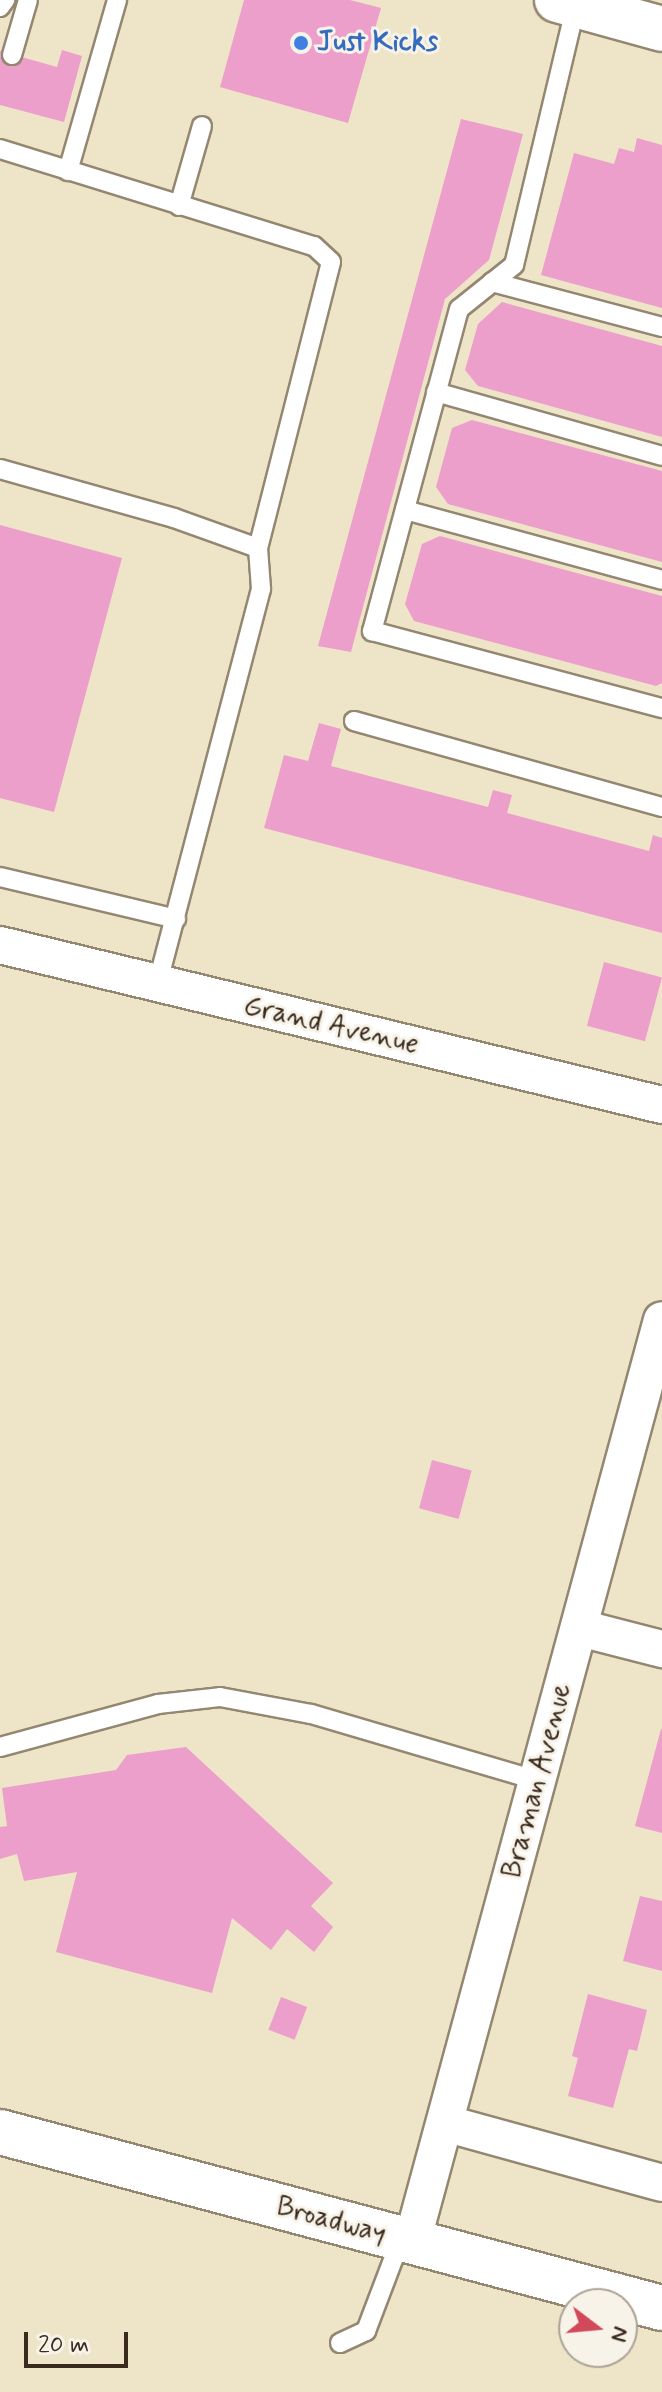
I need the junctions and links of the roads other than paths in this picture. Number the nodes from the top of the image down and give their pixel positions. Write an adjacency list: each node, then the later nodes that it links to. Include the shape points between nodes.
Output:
1 (5, 0): 5 (lane)
2 (28, 0): 7 (lane)
3 (117, 0): 10 (lane)
4 (567, 3): 6 (street); 12 (lane, via 514,265)
5 (0, 7)
6 (662, 29)
7 (12, 55)
8 (202, 126): 11 (lane)
9 (0, 149): 10 (lane)
10 (68, 171): 11 (lane)
11 (179, 206): 18 (lane, via 314,246 331,262)
12 (492, 282): 13 (lane); 14 (lane, via 459,309)
13 (662, 327)
14 (436, 392): 15 (lane); 17 (lane)
15 (662, 456)
16 (0, 469): 18 (lane, via 174,518)
17 (405, 510): 19 (lane); 20 (lane, via 372,631)
18 (258, 548): 24 (lane, via 261,589)
19 (662, 580)
20 (662, 708)
21 (354, 721): 22 (lane)
22 (662, 807)
23 (0, 877): 24 (lane)
24 (176, 919): 26 (lane)
25 (0, 945): 26 (street, Grand Avenue)
26 (157, 985): 27 (street, Grand Avenue)
27 (662, 1105)
28 (662, 1320): 29 (street, Braman Avenue)
29 (580, 1628): 30 (street); 32 (street, Braman Avenue)
30 (662, 1649)
31 (0, 1747): 32 (lane, via 158,1704 220,1697 311,1714)
32 (538, 1781): 33 (street, Braman Avenue)
33 (448, 2124): 35 (street); 36 (street, Braman Avenue)
34 (0, 2132): 36 (street, Broadway)
35 (662, 2183)
36 (406, 2241): 37 (street, Broadway); 38 (lane, via 366,2331)
37 (662, 2308)
38 (340, 2343)

